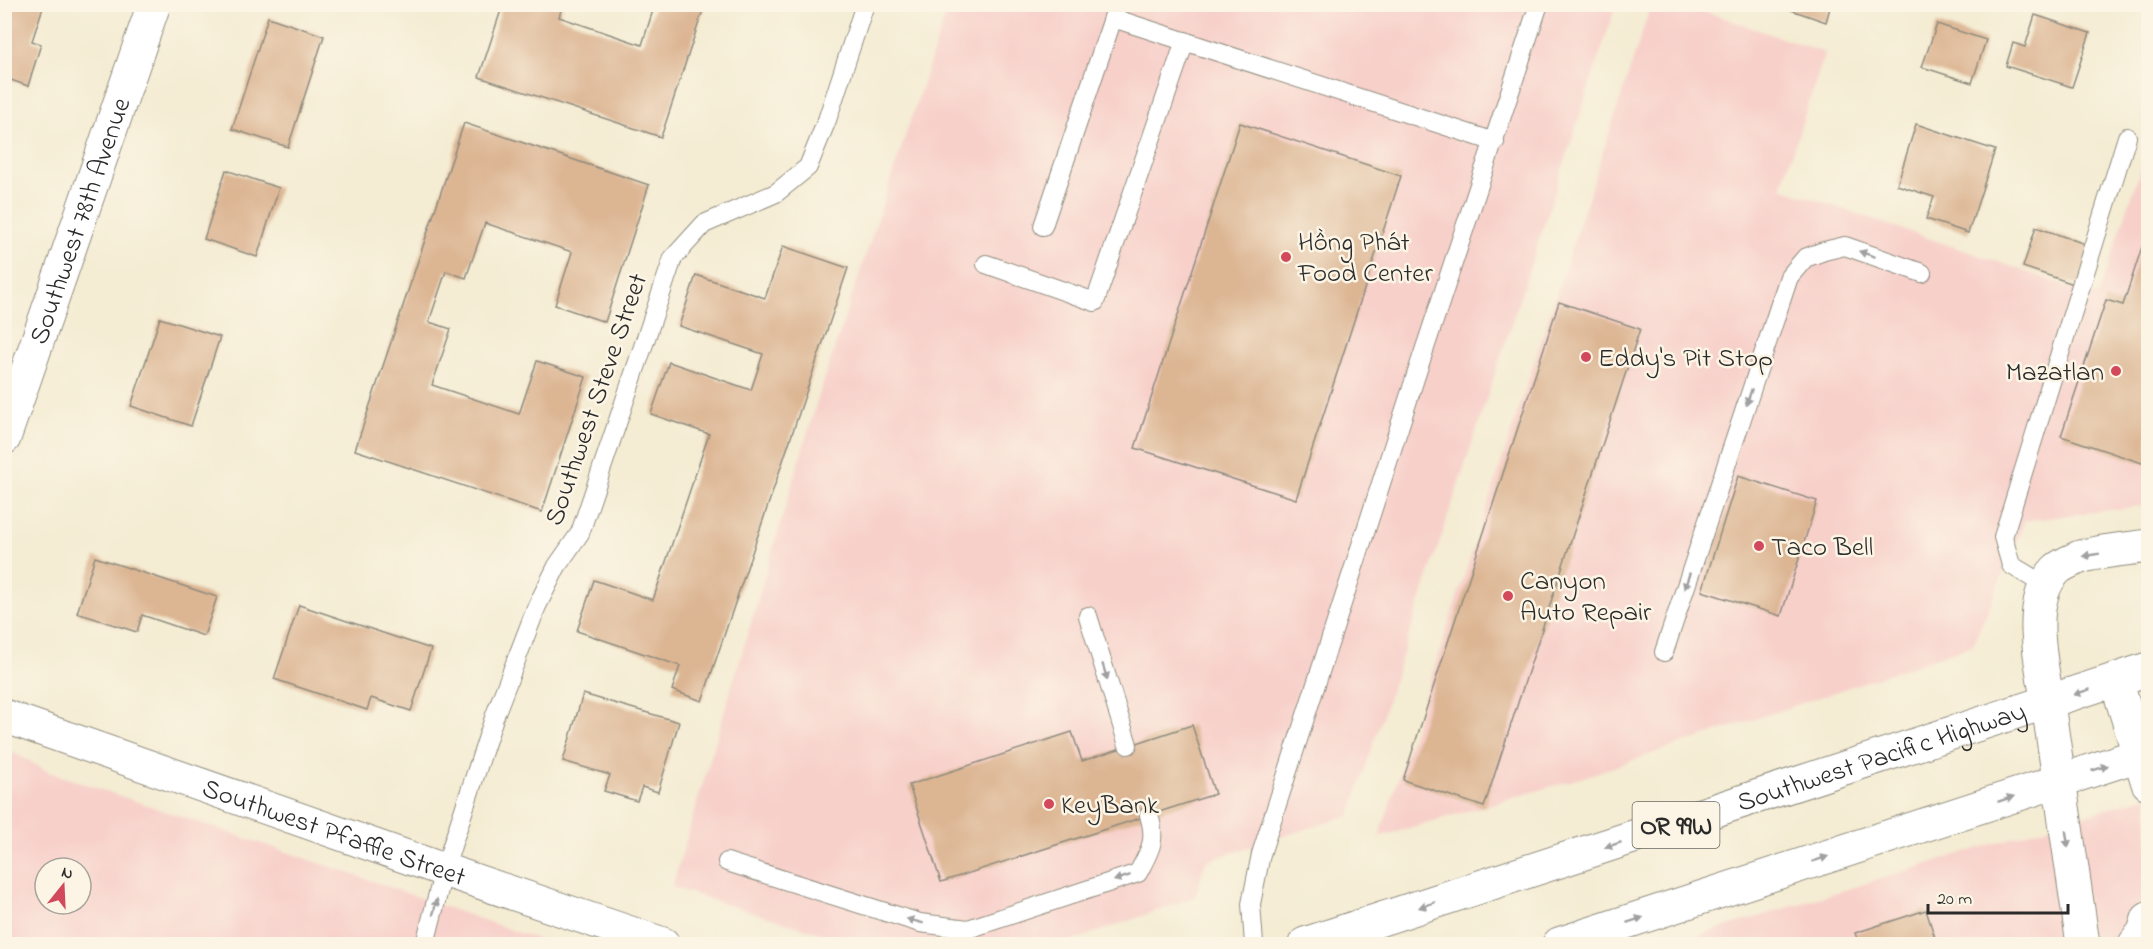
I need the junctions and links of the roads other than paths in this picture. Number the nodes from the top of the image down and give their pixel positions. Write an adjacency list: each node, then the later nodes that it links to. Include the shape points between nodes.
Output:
1 (154, 4): 11 (main road, Southwest 78th Avenue)
2 (865, 4): 25 (lane, Southwest Steve Street, via 827,120 807,167 776,193 704,224 673,258 580,533 556,566 537,606 495,715)
3 (1539, 4): 7 (lane)
4 (1115, 11): 5 (lane); 8 (lane)
5 (1185, 41): 7 (lane); 9 (lane, via 1095,302)
6 (2127, 137): 13 (lane, via 2003,537 2011,565)
7 (1495, 142): 29 (lane, via 1260,854 1251,904)
8 (1043, 226)
9 (986, 264)
10 (1922, 273): 15 (lane, one-way to 15, via 1845,246 1805,258 1789,278)
11 (4, 438)
12 (2148, 546): 13 (main road, one-way to 13, via 2081,557 2056,570)
13 (2046, 586): 18 (main road, via 2037,630)
14 (1088, 616): 20 (lane, one-way to 20)
15 (1664, 652)
16 (2148, 669): 17 (main road, Southwest Pacific Highway / OR 99W)
17 (2116, 680): 18 (main road, Southwest Pacific Highway / OR 99W, one-way to 18); 21 (main road)
18 (2048, 704): 22 (main road); 30 (main road, Southwest Pacific Highway / OR 99W, one-way to 30)
19 (4, 716): 25 (main road, Southwest Pfaffle Street)
20 (1128, 746)
21 (2146, 763): 22 (main road, one-way to 21)
22 (2059, 781): 31 (main road, one-way to 22); 32 (main road, one-way to 32)
23 (1149, 815): 24 (lane, one-way to 24, via 1154,830 1151,850 1138,873 968,929 920,923)
24 (727, 862)
25 (444, 870): 27 (lane, Southwest Steve Street, one-way to 25); 28 (main road, Southwest Pfaffle Street)
26 (2148, 919): 33 (main road)
27 (425, 945)
28 (663, 945)
29 (1254, 945)
30 (1305, 945)
31 (1560, 945)
32 (2083, 945)
33 (2135, 945)

